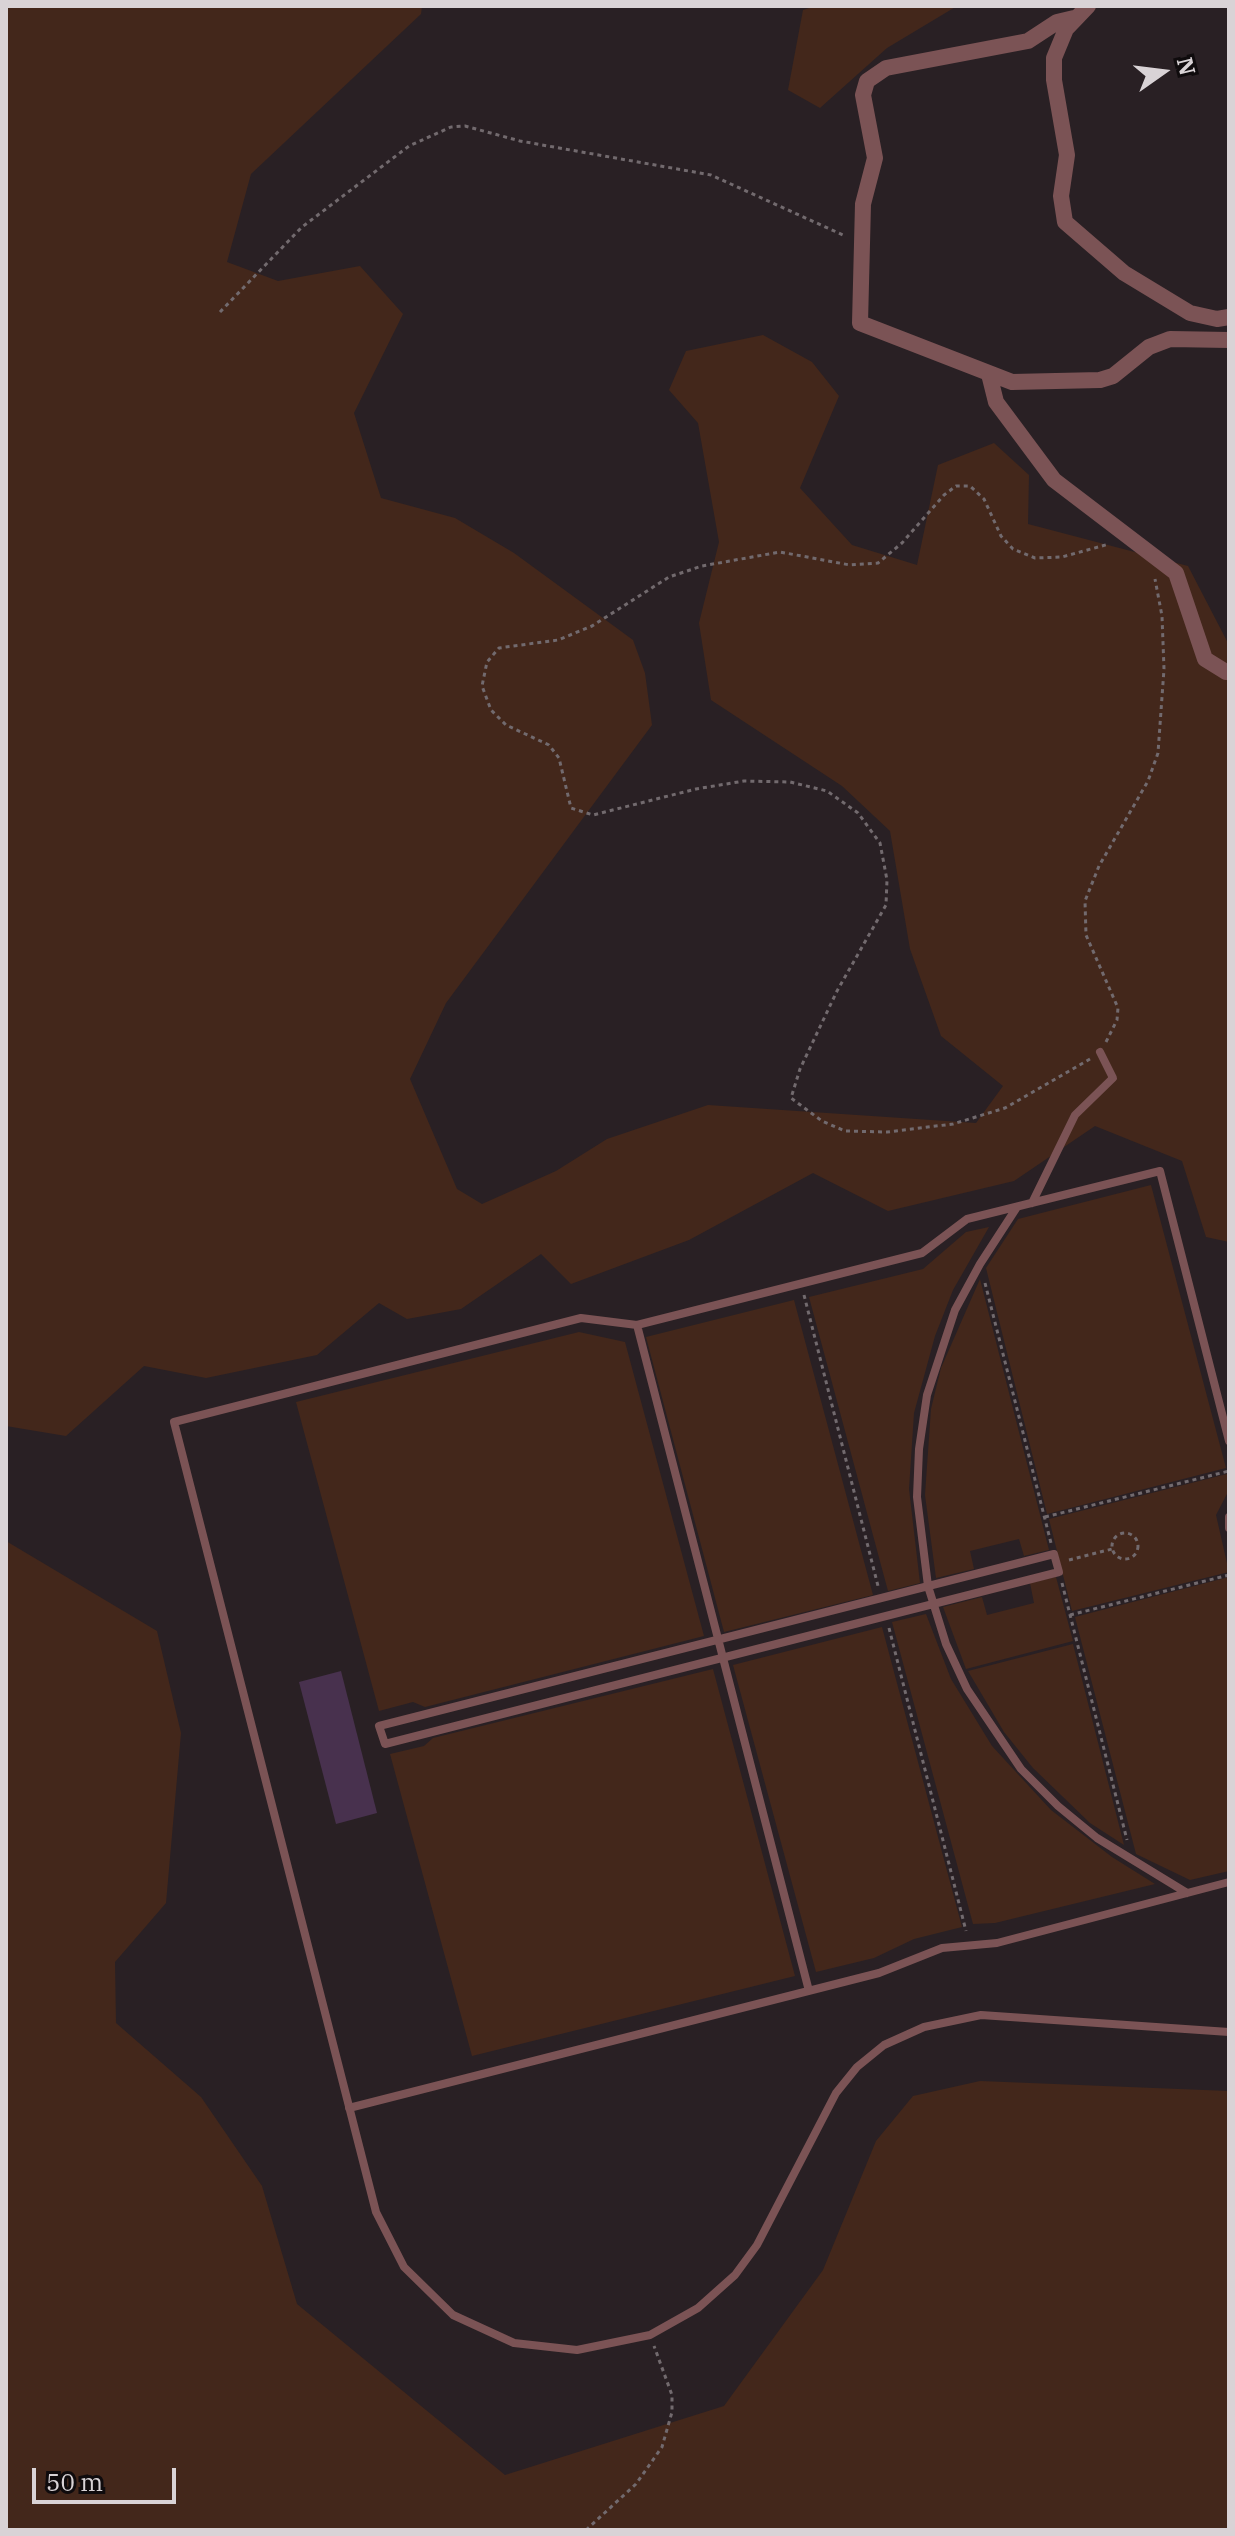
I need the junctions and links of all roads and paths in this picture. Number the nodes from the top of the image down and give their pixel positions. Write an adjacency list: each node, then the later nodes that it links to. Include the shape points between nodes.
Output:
1 (1088, 6): 2 (street)
2 (1074, 18): 3 (street, via 1057,22 1028,41 886,68 867,81 863,95 875,158 863,204); 5 (street, via 1054,58 1067,155 1061,196 1065,222 1124,273 1190,313)
3 (862, 241): 4 (path, via 711,175 451,127 409,146 302,227); 7 (street, via 860,323)
4 (220, 312)
5 (1229, 317)
6 (1229, 340): 7 (street, via 1170,339 1100,380 1012,382)
7 (989, 374): 8 (street, via 996,402 1054,480)
8 (1125, 532): 9 (street); 11 (path, via 1113,543 1075,554 1035,558 1013,549 1001,536 984,499 970,486 956,486 878,563 850,565 780,552 702,566 669,577 592,626 558,640 499,648 487,662 482,686 491,710 506,725 549,745 559,758 571,808 593,815 744,781 790,782 827,791 858,813 880,843 886,905 837,991 791,1098 822,1121 845,1131 953,1124 1005,1108)
9 (1149, 552): 10 (street, via 1176,573 1205,659); 11 (path, via 1162,616 1158,753 1085,901 1086,935 1118,1008)
10 (1226, 672)
11 (1100, 1052): 12 (lane, via 1113,1078 1068,1125)
12 (1032, 1203): 13 (lane); 16 (lane, via 1160,1171)
13 (1018, 1206): 14 (lane); 15 (lane, via 967,1219 922,1253)
14 (980, 1264): 18 (path); 24 (lane, via 955,1310 927,1395 917,1497)
15 (637, 1325): 27 (lane); 34 (lane, via 581,1318 174,1422)
16 (1229, 1441)
17 (1229, 1471): 18 (path)
18 (1045, 1517): 22 (path)
19 (1229, 1517): 20 (lane)
20 (1229, 1528)
21 (1112, 1549): 21 (path, via 1113,1540 1124,1533 1138,1543 1134,1555 1125,1559); 22 (path)
22 (1056, 1563): 24 (lane); 25 (lane); 26 (path)
23 (1229, 1575): 26 (path)
24 (928, 1586): 25 (lane); 27 (lane)
25 (933, 1604): 28 (lane); 29 (lane, via 967,1689 1021,1769 1058,1806)
26 (1070, 1615): 29 (path)
27 (718, 1640): 28 (lane); 28 (lane, via 379,1726 385,1744)
28 (723, 1658): 32 (lane)
29 (1133, 1860): 31 (lane)
30 (1229, 1882): 31 (lane)
31 (1187, 1893): 32 (lane, via 997,1943 942,1948 879,1973)
32 (809, 1991): 34 (lane)
33 (1229, 2032): 35 (lane, via 981,2015 903,2035 857,2067 836,2093 757,2245 735,2275 698,2308)
34 (349, 2108): 35 (lane, via 389,2243 404,2267 453,2315 499,2338 543,2348 592,2348)
35 (650, 2335): 36 (path, via 672,2395 662,2447 636,2484)
36 (586, 2530)

